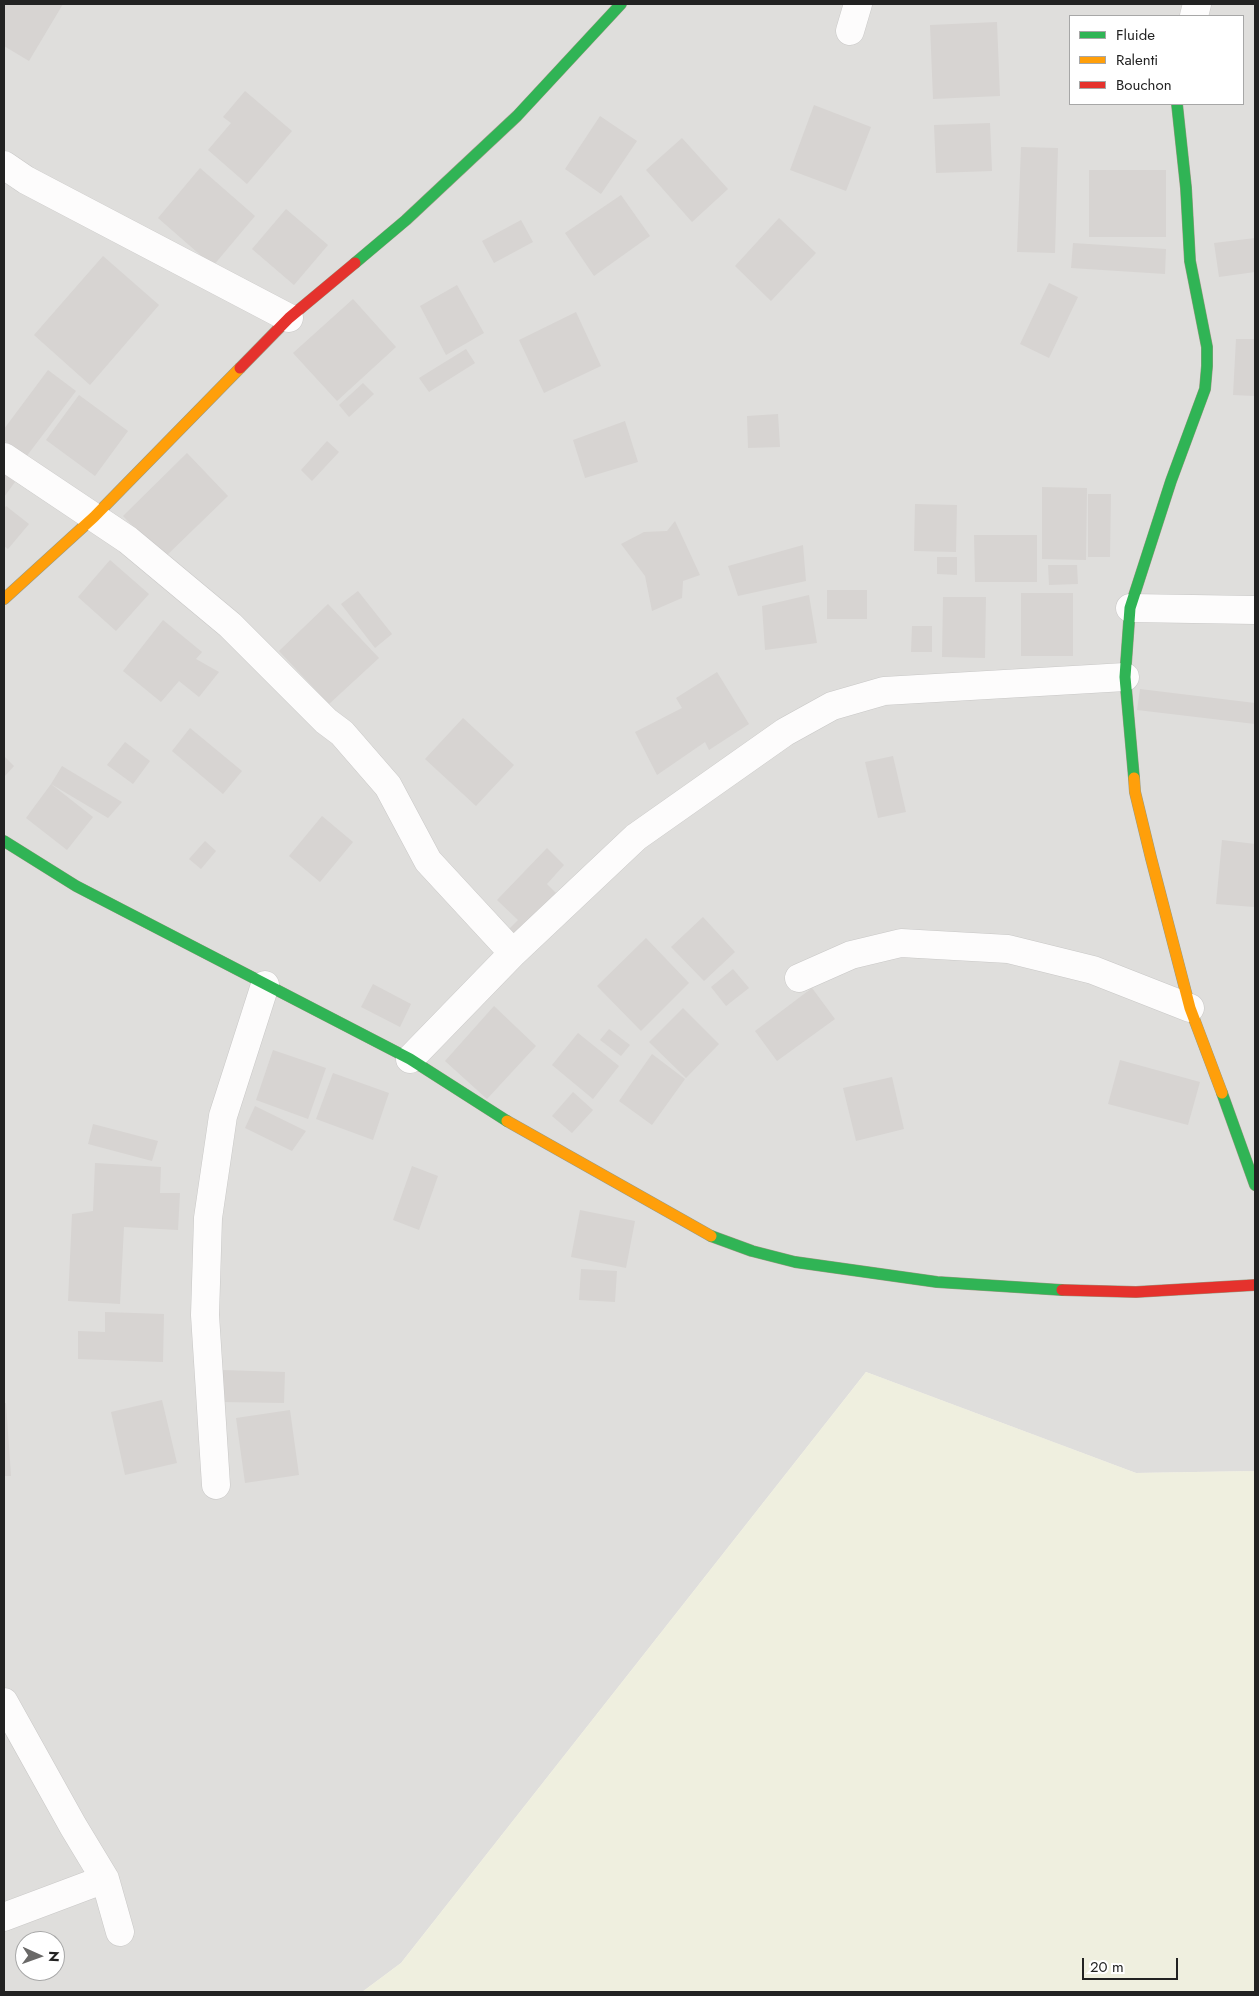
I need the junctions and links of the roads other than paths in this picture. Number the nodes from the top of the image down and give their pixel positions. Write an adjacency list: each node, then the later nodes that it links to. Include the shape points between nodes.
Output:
1 (621, 4): 6 (street, via 516,116 406,220)
2 (858, 4): 3 (street)
3 (850, 31)
4 (1177, 105): 10 (street, via 1190,260 1208,366 1205,389)
5 (4, 165): 6 (street, via 26,180)
6 (289, 318): 8 (street)
7 (4, 457): 8 (street)
8 (94, 517): 9 (street); 14 (street, via 128,540 230,625 342,733 388,786 428,861)
9 (4, 599)
10 (1130, 608): 11 (street); 12 (street)
11 (1255, 610)
12 (1125, 677): 14 (street, via 884,691 832,706 786,732 636,838); 17 (street, via 1135,792)
13 (4, 841): 16 (street, via 76,886)
14 (513, 953): 18 (street)
15 (799, 978): 17 (street, via 851,955 901,944 1008,949 1093,970)
16 (265, 985): 18 (street); 21 (street, via 223,1116 208,1218 205,1314)
17 (1190, 1008): 19 (street)
18 (410, 1059): 20 (street, via 524,1131 712,1236 752,1251 795,1262 937,1282 1031,1289 1136,1292)
19 (1255, 1185)
20 (1255, 1286)
21 (216, 1485)
22 (4, 1702): 23 (street)
23 (105, 1879): 24 (street); 25 (street)
24 (4, 1917)
25 (120, 1932)

